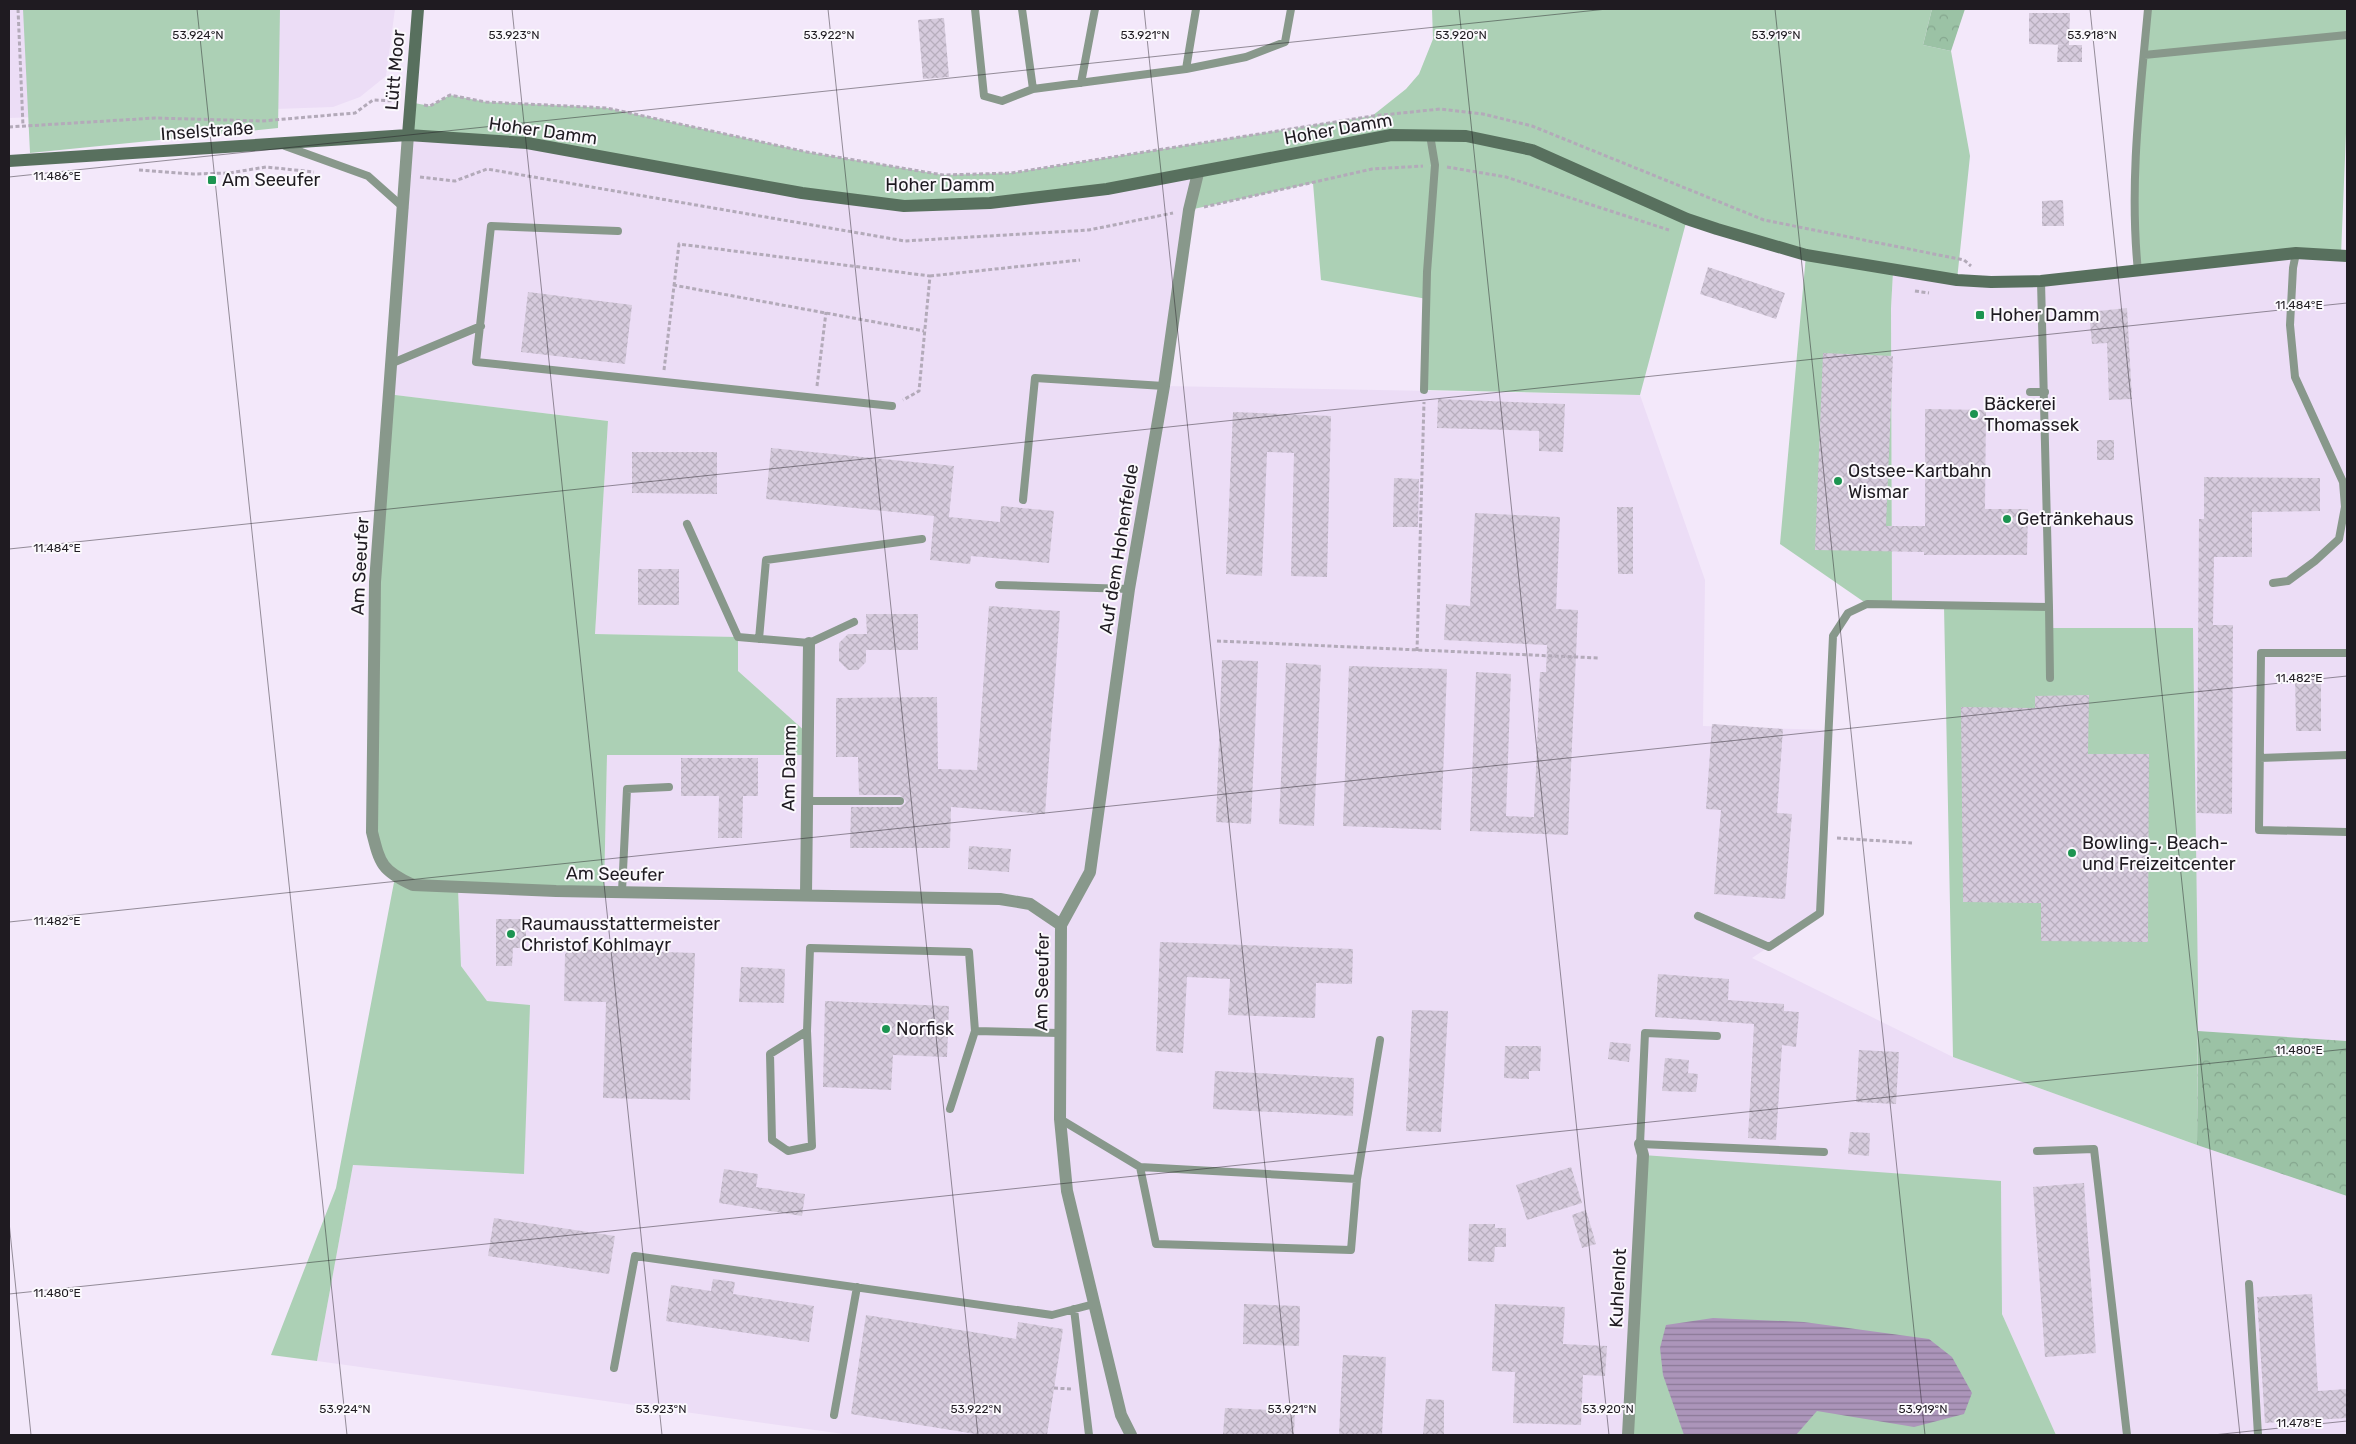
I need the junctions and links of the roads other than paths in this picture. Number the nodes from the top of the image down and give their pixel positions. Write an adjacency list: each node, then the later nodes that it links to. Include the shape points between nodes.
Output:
1 (418, 9): 13 (main road, Lütt Moor)
2 (976, 9): 12 (lane, via 984,96 1002,101)
3 (1022, 9): 12 (lane)
4 (1095, 9): 11 (lane)
5 (1196, 9): 10 (lane)
6 (1291, 9): 10 (lane, via 1285,42 1246,57)
7 (2148, 9): 9 (lane)
8 (2347, 35): 9 (lane)
9 (2144, 55): 22 (lane, via 2135,182)
10 (1186, 69): 11 (lane)
11 (1081, 83): 12 (lane)
12 (1033, 89)
13 (408, 135): 15 (main road, Inselstraße); 17 (main road, Hoher Damm, via 527,143 802,193 904,206 990,203 1107,189); 18 (street, Am Seeufer)
14 (1430, 135): 17 (main road, Hoher Damm, via 1391,135); 23 (main road, Hoher Damm, via 1466,136 1532,150 1687,219 1806,255 1957,280); 27 (lane, via 1435,165 1427,272)
15 (279, 143): 16 (main road, Inselstraße); 18 (lane, via 368,176)
16 (9, 161)
17 (1198, 173): 26 (street, Auf dem Hohenfelde, via 1189,210)
18 (404, 208): 25 (street, Am Seeufer)
19 (618, 231): 24 (lane, via 491,226)
20 (2296, 253): 21 (main road, Hoher Damm); 22 (main road, Hoher Damm); 31 (lane, via 2290,325 2295,377)
21 (2347, 256)
22 (2138, 271): 23 (main road, Hoher Damm)
23 (2040, 281): 29 (lane)
24 (481, 326): 25 (lane); 30 (lane, via 476,362)
25 (390, 364): 50 (street, Am Seeufer, via 375,582 372,832 379,861 395,877 413,885)
26 (1164, 386): 32 (lane, via 1035,378); 37 (street, Auf dem Hohenfelde)
27 (1424, 390)
28 (2030, 392): 29 (lane)
29 (2045, 392): 38 (lane)
30 (892, 406)
31 (2345, 482): 35 (lane, via 2339,539 2288,580)
32 (1024, 500)
33 (687, 524): 40 (lane, via 738,637)
34 (922, 539): 40 (lane, via 766,560)
35 (2273, 582)
36 (999, 585): 37 (lane)
37 (1129, 589): 53 (street, Auf dem Hohenfelde, via 1090,872)
38 (2049, 607): 43 (lane); 52 (lane, via 1867,604 1848,613 1833,636 1820,913 1768,947)
39 (854, 622): 41 (lane)
40 (759, 639): 41 (lane)
41 (809, 643): 47 (street, Am Damm)
42 (2347, 653): 45 (lane, via 2261,653)
43 (2050, 678)
44 (2347, 755): 45 (lane)
45 (2260, 758): 49 (lane, via 2259,830)
46 (669, 787): 50 (lane, via 627,789)
47 (806, 801): 48 (lane); 51 (street, Am Damm)
48 (900, 801)
49 (2347, 832)
50 (622, 891): 51 (street, Am Seeufer)
51 (806, 894): 53 (street, Am Seeufer, via 1000,899 1030,904)
52 (1698, 916)
53 (1061, 925): 56 (street, Am Seeufer)
54 (807, 1031): 54 (lane, via 770,1054 772,1140 788,1151 812,1146); 55 (lane, via 810,948 969,952)
55 (974, 1031): 56 (lane); 59 (lane)
56 (1059, 1032): 60 (street, Am Seeufer)
57 (1717, 1036): 61 (lane, via 1645,1033)
58 (1380, 1040): 65 (lane)
59 (950, 1109)
60 (1060, 1119): 64 (lane); 68 (street, Am Seeufer, via 1067,1191)
61 (1640, 1144): 63 (lane); 74 (street, Kuhlenlot, via 1643,1155)
62 (2037, 1151): 75 (lane, via 2094,1149)
63 (1824, 1152)
64 (1140, 1167): 65 (lane); 65 (lane, via 1156,1244 1351,1250)
65 (1357, 1179)
66 (2249, 1284): 76 (lane)
67 (857, 1287): 69 (lane, via 1052,1315); 70 (lane, via 635,1256); 71 (lane)
68 (1094, 1304): 69 (lane); 73 (street, Am Seeufer, via 1120,1415)
69 (1074, 1309): 72 (lane)
70 (614, 1368)
71 (834, 1415)
72 (1089, 1435)
73 (1132, 1435)
74 (1628, 1435)
75 (2127, 1435)
76 (2258, 1435)

